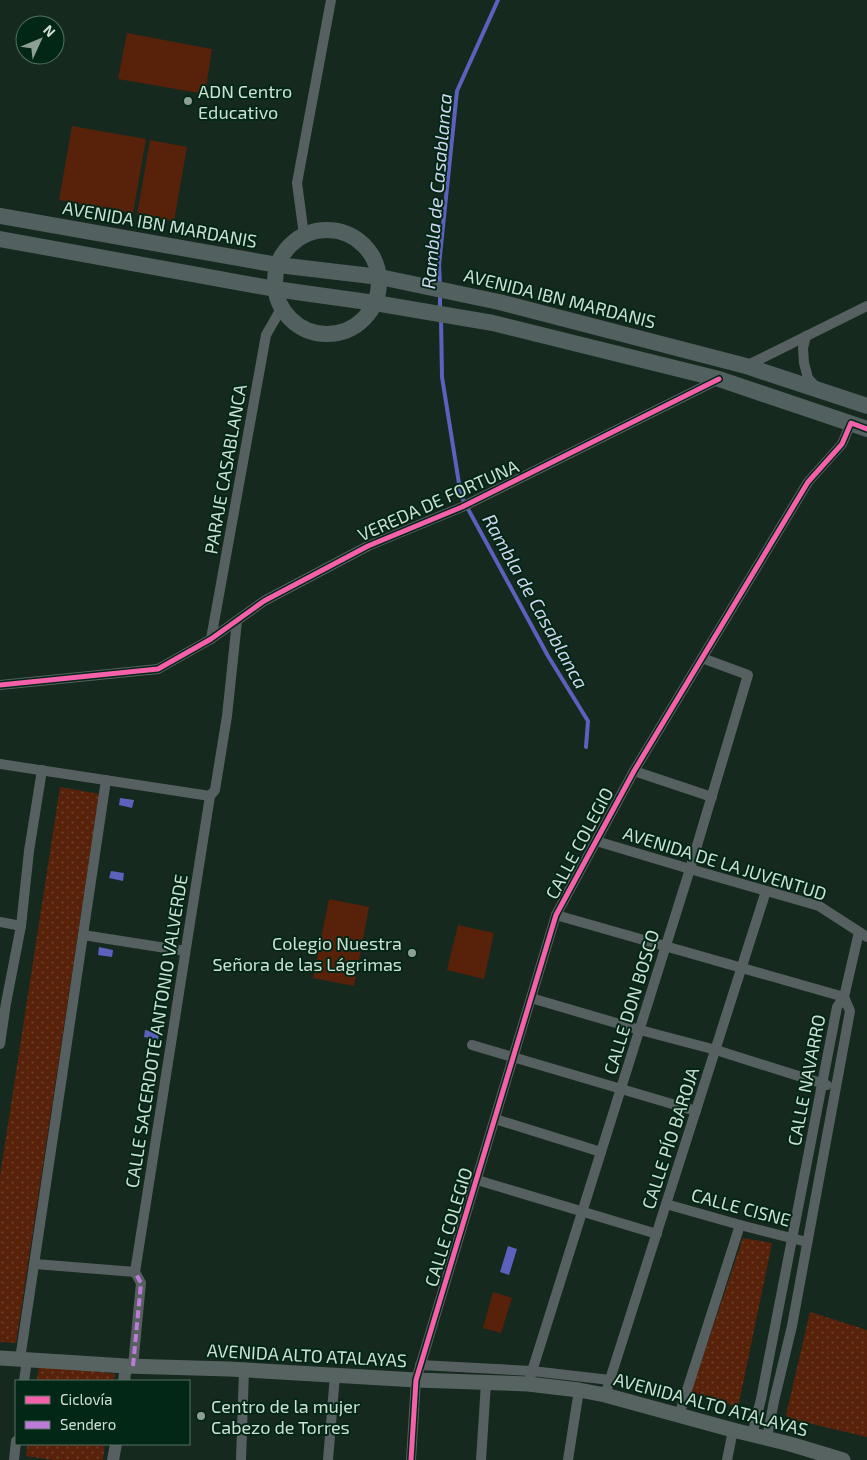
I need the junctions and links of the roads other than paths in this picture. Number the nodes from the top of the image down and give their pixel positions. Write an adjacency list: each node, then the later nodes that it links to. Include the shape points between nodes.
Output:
1 (331, 0): 3 (street, via 297,183)
2 (0, 216): 5 (main road, AVENIDA IBN MARDANIS)
3 (304, 235): 5 (main road, via 288,247); 6 (main road, via 324,230 350,235 361,242 374,258)
4 (0, 239): 7 (main road)
5 (278, 265): 6 (main road, AVENIDA IBN MARDANIS); 7 (main road)
6 (380, 277): 8 (main road); 12 (main road, AVENIDA IBN MARDANIS, via 498,302)
7 (275, 289): 8 (main road); 10 (main road)
8 (376, 303): 10 (main road, via 365,319 349,330 330,334 311,332 294,322); 13 (main road, via 492,323)
9 (867, 306): 11 (street)
10 (282, 307): 19 (street, PARAJE CASABLANCA, via 266,335)
11 (806, 336): 12 (street); 14 (street, via 803,348 808,378)
12 (746, 366): 14 (main road, AVENIDA IBN MARDANIS)
13 (719, 379): 16 (main road); 18 (street, VEREDA DE FORTUNA, via 462,507 368,546 264,601)
14 (818, 390): 15 (main road, AVENIDA IBN MARDANIS)
15 (867, 406)
16 (851, 423): 17 (main road); 20 (street, CALLE COLEGIO, via 842,444 808,482)
17 (867, 429)
18 (237, 620): 19 (street, VEREDA DE FORTUNA); 26 (street, CALLE SACERDOTE ANTONIO VALVERDE, via 227,716 215,790)
19 (211, 639): 21 (street, VEREDA DE FORTUNA, via 158,669)
20 (702, 658): 24 (street, CALLE COLEGIO); 27 (street, CALLE DON BOSCO, via 748,675)
21 (0, 685)
22 (0, 764): 23 (street)
23 (42, 770): 25 (street); 33 (street)
24 (634, 771): 27 (street); 28 (street, CALLE COLEGIO)
25 (106, 780): 26 (street); 35 (street)
26 (210, 796): 37 (street, CALLE SACERDOTE ANTONIO VALVERDE)
27 (712, 797): 29 (street, CALLE DON BOSCO)
28 (596, 841): 29 (street, AVENIDA DE LA JUVENTUD); 31 (street, CALLE COLEGIO)
29 (690, 869): 30 (street, AVENIDA DE LA JUVENTUD); 36 (street, CALLE DON BOSCO)
30 (766, 891): 34 (street, AVENIDA DE LA JUVENTUD, via 819,906); 38 (street, CALLE PÍO BAROJA)
31 (556, 915): 36 (street); 40 (street, CALLE COLEGIO)
32 (0, 922): 33 (street)
33 (22, 926): 41 (street)
34 (863, 934): 39 (street)
35 (84, 935): 37 (street); 60 (street)
36 (666, 946): 38 (street); 42 (street, CALLE DON BOSCO)
37 (185, 951): 61 (street, CALLE SACERDOTE ANTONIO VALVERDE)
38 (741, 968): 39 (street); 45 (street, CALLE PÍO BAROJA)
39 (844, 997): 47 (street, CALLE NAVARRO, via 836,1007); 48 (street, CALLE NAVARRO, via 850,1011)
40 (531, 998): 42 (street); 46 (street, CALLE COLEGIO)
41 (3, 1003): 43 (street)
42 (640, 1030): 45 (street); 49 (street, CALLE DON BOSCO)
43 (0, 1044)
44 (472, 1045): 46 (street)
45 (716, 1050): 47 (street); 50 (street, CALLE PÍO BAROJA)
46 (514, 1056): 49 (street); 51 (street, CALLE COLEGIO)
47 (822, 1083): 48 (street); 58 (street, CALLE NAVARRO)
48 (836, 1087): 59 (street, CALLE NAVARRO)
49 (621, 1088): 50 (street); 52 (street, CALLE DON BOSCO)
50 (696, 1111): 54 (street, CALLE PÍO BAROJA)
51 (495, 1119): 52 (street); 53 (street, CALLE COLEGIO)
52 (602, 1152): 55 (street, CALLE DON BOSCO)
53 (477, 1180): 55 (street); 66 (street, CALLE COLEGIO)
54 (666, 1204): 56 (street, CALLE CISNE); 57 (street, CALLE PÍO BAROJA)
55 (583, 1212): 57 (street); 68 (street, CALLE DON BOSCO)
56 (740, 1225): 58 (street, CALLE CISNE); 75 (street)
57 (657, 1234): 71 (street, CALLE PÍO BAROJA)
58 (792, 1237): 59 (street, CALLE CISNE); 77 (street, CALLE NAVARRO)
59 (808, 1242): 78 (street, CALLE NAVARRO)
60 (35, 1264): 61 (street); 63 (street)
61 (136, 1272): 64 (street, CALLE SACERDOTE ANTONIO VALVERDE, via 141,1283)
62 (0, 1358): 63 (main road, AVENIDA ALTO ATALAYAS)
63 (23, 1360): 64 (main road, AVENIDA ALTO ATALAYAS); 69 (street)
64 (130, 1366): 65 (main road, AVENIDA ALTO ATALAYAS); 70 (street)
65 (244, 1370): 67 (main road, AVENIDA ALTO ATALAYAS); 83 (street)
66 (418, 1372): 67 (main road, AVENIDA ALTO ATALAYAS); 68 (street); 72 (main road, AVENIDA ALTO ATALAYAS); 85 (street, CALLE COLEGIO)
67 (335, 1375): 84 (street)
68 (530, 1378): 71 (street); 72 (main road, AVENIDA ALTO ATALAYAS); 73 (main road, AVENIDA ALTO ATALAYAS)
69 (24, 1380)
70 (124, 1380)
71 (610, 1380): 74 (street, CALLE PÍO BAROJA)
72 (486, 1382): 86 (street)
73 (579, 1390): 74 (main road, AVENIDA ALTO ATALAYAS); 87 (street)
74 (605, 1395): 75 (main road, AVENIDA ALTO ATALAYAS)
75 (679, 1415): 76 (main road, AVENIDA ALTO ATALAYAS)
76 (733, 1430): 77 (main road, AVENIDA ALTO ATALAYAS); 88 (street)
77 (752, 1435): 78 (main road, AVENIDA ALTO ATALAYAS)
78 (767, 1438): 89 (main road, AVENIDA ALTO ATALAYAS)
79 (16, 1445): 81 (street)
80 (116, 1445): 82 (street)
81 (14, 1460)
82 (113, 1460)
83 (241, 1460)
84 (328, 1460)
85 (411, 1460)
86 (481, 1460)
87 (568, 1460)
88 (727, 1460)
89 (843, 1460)

